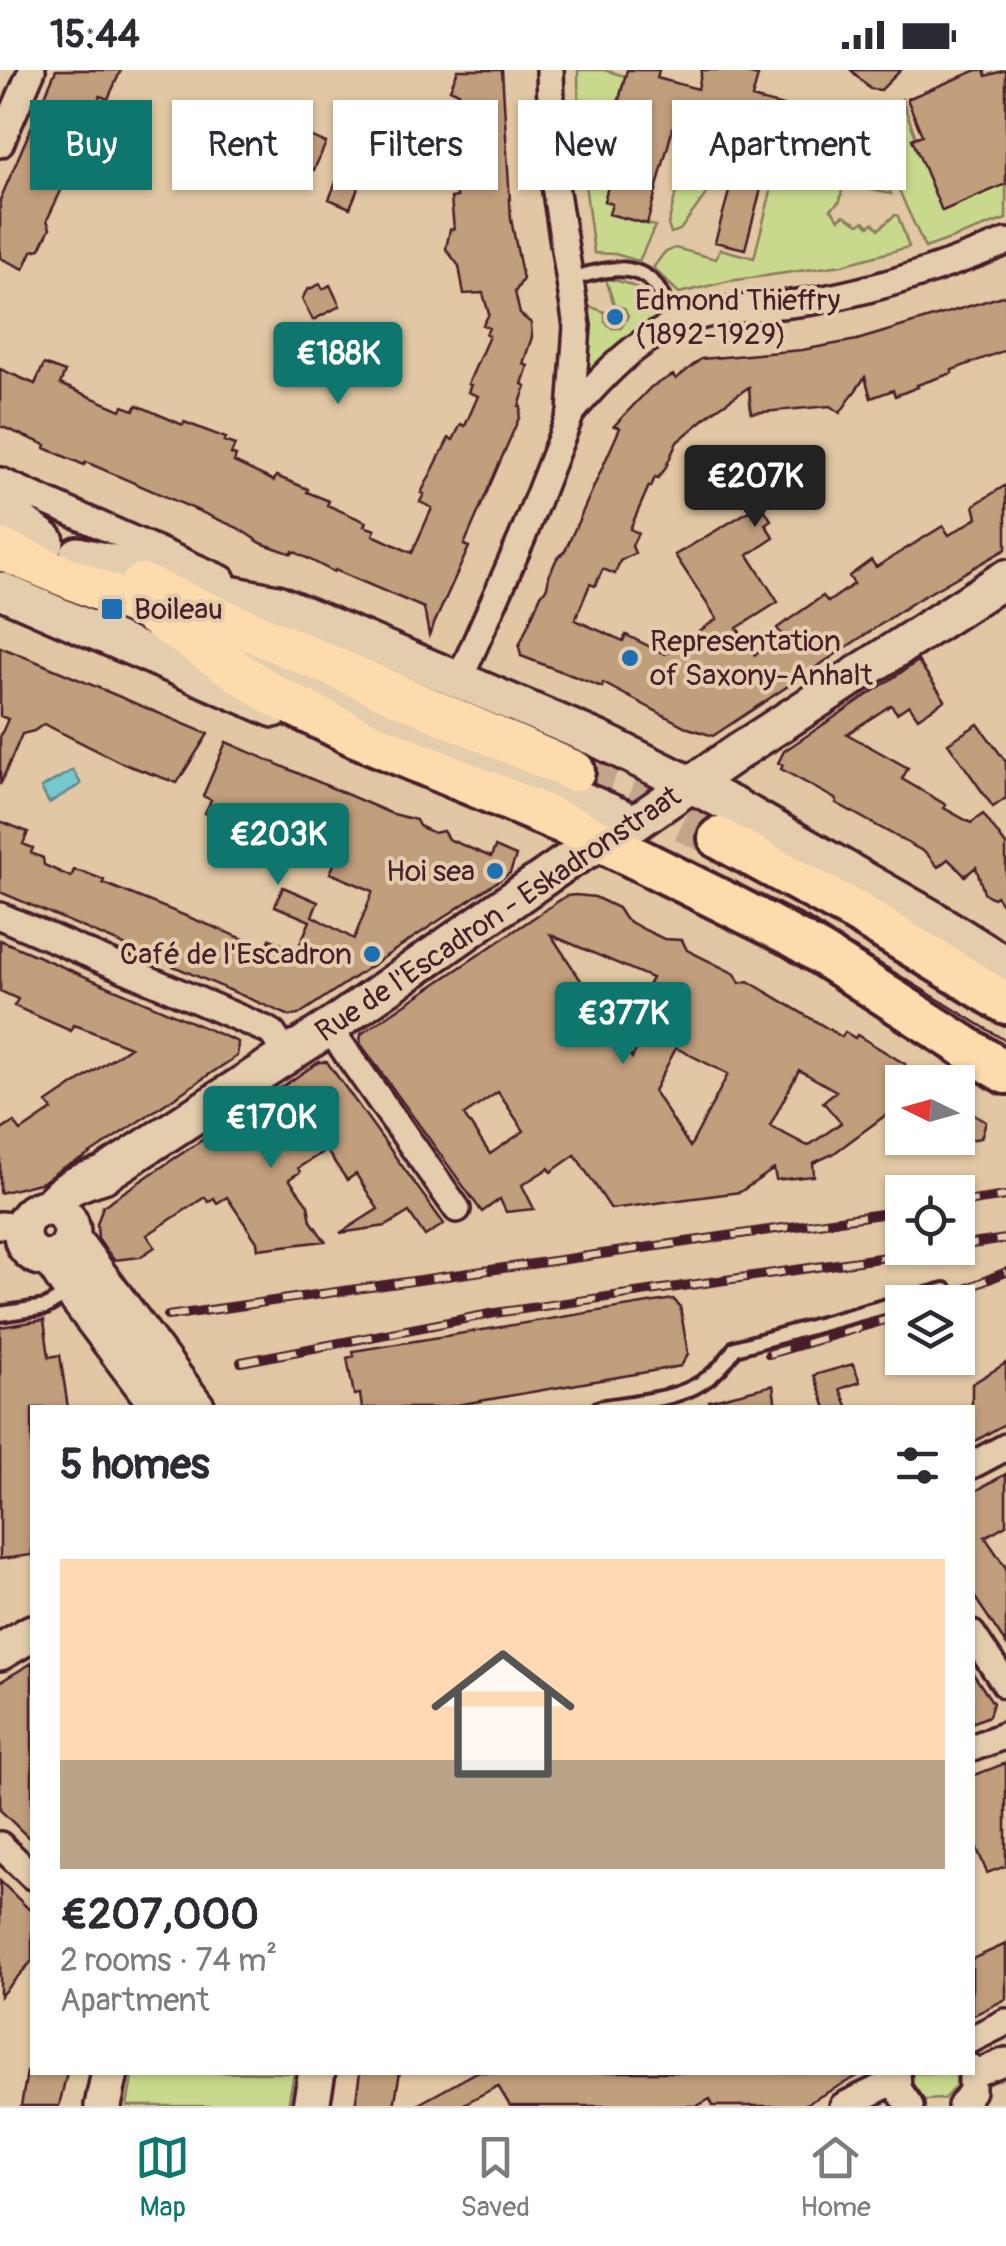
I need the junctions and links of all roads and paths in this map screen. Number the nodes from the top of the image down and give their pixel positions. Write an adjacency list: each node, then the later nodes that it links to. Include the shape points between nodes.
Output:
1 (32, 70): 3 (street)
2 (550, 70): 5 (street, via 554,173)
3 (0, 144)
4 (1006, 242): 6 (street, via 867,289)
5 (571, 280): 6 (lane, via 609,268 640,276 656,286); 7 (street)
6 (673, 324): 7 (street)
7 (588, 373): 17 (street)
8 (0, 481): 15 (street)
9 (0, 506): 11 (street)
10 (0, 522): 11 (main road)
11 (62, 548): 15 (street); 19 (main road)
12 (0, 550): 16 (main road, via 146,610)
13 (1006, 578): 20 (street, Rue de l'Escadron - Eskadronstraat)
14 (0, 590): 18 (street, via 235,693)
15 (277, 603): 17 (street)
16 (218, 656): 18 (main road, via 274,695); 21 (street, via 344,697)
17 (460, 678): 20 (street)
18 (356, 736): 21 (main road)
19 (574, 771)
20 (692, 784): 21 (street, Rue de l'Escadron - Eskadronstraat); 24 (street)
21 (619, 832): 26 (street, Rue de l'Escadron - Eskadronstraat); 28 (main road)
22 (718, 838): 25 (main road)
23 (0, 916): 27 (street, via 265,1029)
24 (1006, 966)
25 (1006, 1003)
26 (329, 1028): 27 (street, Rue de l'Escadron - Eskadronstraat); 29 (street)
27 (287, 1055): 30 (street, Rue de l'Escadron - Eskadronstraat, via 103,1174)
28 (1006, 1073)
29 (457, 1209)
30 (44, 1230): 31 (street); 32 (street)
31 (72, 1291): 32 (lane); 34 (lane, via 46,1307); 35 (street)
32 (112, 1293): 36 (street)
33 (885, 1307): 37 (lane, via 735,1348 721,1370 682,1394)
34 (0, 1314)
35 (158, 1405)
36 (195, 1405)
37 (618, 1405)
38 (1006, 1446): 39 (street)
39 (975, 1464)
40 (30, 1634): 42 (street)
41 (975, 1638): 43 (street)
42 (0, 1652)
43 (1006, 1685)
44 (1006, 1735): 45 (street)
45 (975, 1747)
46 (0, 1845): 47 (street)
47 (30, 1874)
48 (1006, 2022): 49 (street)
49 (975, 2038)
50 (1006, 2061): 51 (street)
51 (975, 2070)
52 (109, 2075): 56 (street)
53 (316, 2075): 57 (street)
54 (973, 2075): 60 (street)
55 (897, 2076): 58 (street); 59 (street)
56 (103, 2106)
57 (311, 2106)
58 (843, 2106)
59 (910, 2106)
60 (961, 2106)

